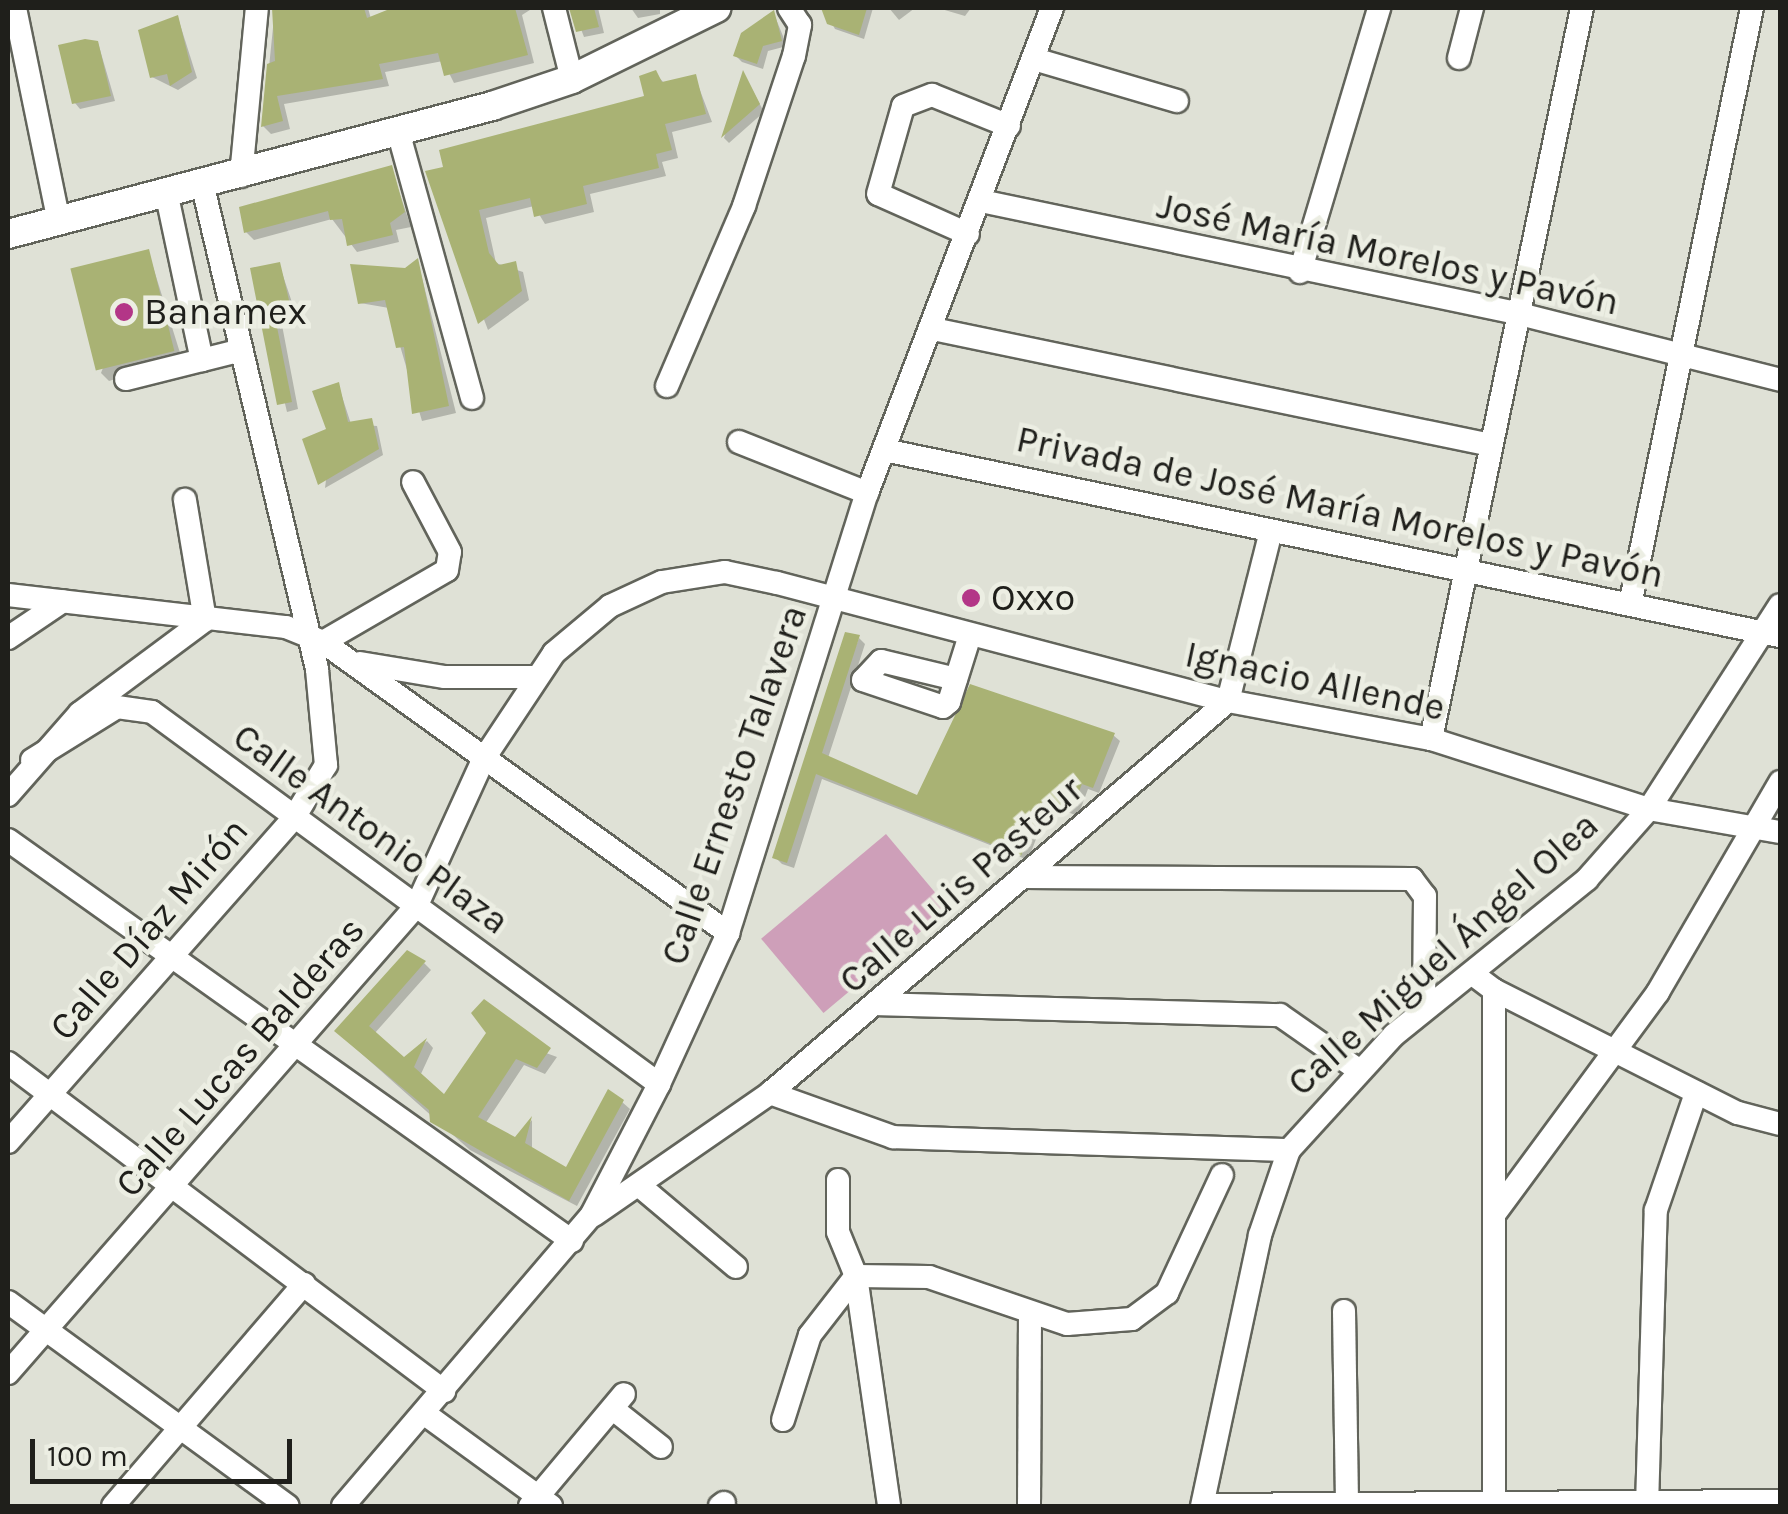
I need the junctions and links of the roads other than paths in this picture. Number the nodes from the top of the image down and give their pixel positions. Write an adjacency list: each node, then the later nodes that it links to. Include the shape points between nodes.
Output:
1 (16, 8): 21 (street)
2 (257, 8): 17 (street)
3 (554, 8): 13 (street)
4 (716, 8): 13 (main road)
5 (790, 8): 32 (street, via 800,25 794,56 744,206)
6 (1052, 8): 12 (street, Calle Ernesto Talavera)
7 (1379, 8): 24 (street)
8 (1472, 8): 11 (street)
9 (1582, 8): 25 (street)
10 (1752, 8): 27 (street)
11 (1460, 58)
12 (1034, 60): 14 (street); 15 (street, Calle Ernesto Talavera)
13 (572, 79): 16 (main road)
14 (1177, 101)
15 (1008, 126): 20 (street, Calle Ernesto Talavera); 23 (street, via 932,96 903,106 878,194)
16 (398, 132): 17 (main road); 33 (street)
17 (241, 176): 18 (main road)
18 (202, 187): 19 (main road); 28 (street, Calle Díaz Mirón)
19 (167, 196): 21 (main road); 29 (street)
20 (981, 201): 23 (street, Calle Ernesto Talavera); 24 (street, José María Morelos y Pavón)
21 (59, 223): 22 (main road)
22 (8, 234)
23 (968, 234): 26 (street, Calle Ernesto Talavera)
24 (1300, 272): 25 (street, José María Morelos y Pavón)
25 (1516, 313): 27 (street, José María Morelos y Pavón); 35 (street)
26 (933, 329): 35 (street); 36 (street, Calle Ernesto Talavera)
27 (1678, 350): 31 (street, José María Morelos y Pavón); 44 (street)
28 (237, 351): 29 (street); 51 (street, Calle Díaz Mirón)
29 (202, 360): 30 (street)
30 (126, 378)
31 (1780, 380)
32 (667, 386)
33 (472, 398)
34 (739, 442): 38 (street)
35 (1486, 444): 41 (street)
36 (884, 450): 38 (street, Calle Ernesto Talavera); 40 (street, Privada de José María Morelos y Pavón)
37 (414, 482): 51 (street, via 450,552 446,570)
38 (867, 494): 43 (street, Calle Ernesto Talavera)
39 (184, 500): 47 (street)
40 (1271, 531): 41 (street, Privada de José María Morelos y Pavón); 55 (street)
41 (1460, 566): 44 (street, Privada de José María Morelos y Pavón); 56 (street)
42 (8, 596): 45 (street)
43 (834, 598): 48 (street, Ignacio Allende); 53 (street, Ignacio Allende, via 725,572 684,576 610,606); 67 (street, Calle Ernesto Talavera)
44 (1632, 600): 49 (street, Privada de José María Morelos y Pavón)
45 (63, 601): 47 (street); 50 (street)
46 (1780, 605): 49 (street, Calle Miguel Ángel Olea)
47 (205, 620): 51 (street); 57 (street)
48 (970, 635): 54 (street); 55 (street, Ignacio Allende)
49 (1772, 635): 61 (street, Calle Miguel Ángel Olea)
50 (8, 638)
51 (316, 638): 52 (street); 62 (street, Calle Díaz Mirón, via 326,766)
52 (354, 662): 53 (street, via 446,677); 58 (street)
53 (535, 676): 58 (street, Calle Lucas Balderas)
54 (956, 679)
55 (1228, 701): 56 (street, Ignacio Allende); 65 (street, Calle Luis Pasteur)
56 (1431, 739): 61 (street, Ignacio Allende)
57 (32, 760): 60 (street); 62 (street, Calle Antonio Plaza, via 118,707 139,706)
58 (484, 760): 66 (street, Calle Lucas Balderas); 67 (street)
59 (1780, 782): 63 (street)
60 (8, 795)
61 (1649, 808): 63 (street, Ignacio Allende); 69 (street, Calle Miguel Ángel Olea, via 1587,878)
62 (296, 816): 66 (street, Calle Antonio Plaza); 68 (street, Calle Díaz Mirón)
63 (1769, 831): 73 (street)
64 (8, 840): 68 (street)
65 (1024, 878): 71 (street, Calle Luis Pasteur); 72 (street, via 1412,878 1426,896)
66 (417, 905): 74 (street, Calle Lucas Balderas); 77 (street, Calle Antonio Plaza)
67 (728, 933): 77 (street, Calle Ernesto Talavera)
68 (172, 958): 74 (street); 78 (street, Calle Díaz Mirón)
69 (1474, 975): 70 (street); 72 (street, Calle Miguel Ángel Olea)
70 (1494, 990): 73 (street); 88 (street)
71 (875, 1004): 76 (street, via 1280,1015); 79 (street, Calle Luis Pasteur)
72 (1424, 1010): 76 (street, Calle Miguel Ángel Olea)
73 (1618, 1046): 80 (street); 88 (street)
74 (297, 1047): 87 (street, Calle Lucas Balderas); 90 (street)
75 (8, 1063): 78 (street)
76 (1357, 1069): 83 (street, Calle Miguel Ángel Olea)
77 (660, 1084): 89 (street, Calle Ernesto Talavera)
78 (52, 1093): 82 (street, Calle Díaz Mirón); 87 (street)
79 (770, 1093): 83 (street, via 893,1136); 86 (street, Calle Luis Pasteur)
80 (1696, 1093): 81 (street); 106 (street, via 1656,1210)
81 (1780, 1124)
82 (8, 1142)
83 (1289, 1150): 112 (street, Calle Miguel Ángel Olea, via 1260,1235)
84 (1222, 1175): 96 (street, via 1152,1309 1091,1325)
85 (838, 1180): 92 (street, via 838,1232)
86 (641, 1187): 89 (street, Calle Luis Pasteur); 91 (street)
87 (174, 1188): 93 (street); 97 (street, Calle Lucas Balderas)
88 (1496, 1212): 114 (street)
89 (591, 1216): 90 (street, Calle Ernesto Talavera)
90 (572, 1241): 99 (street, Calle Ernesto Talavera)
91 (736, 1267)
92 (856, 1276): 96 (street, via 929,1277); 101 (street, via 810,1335); 110 (street)
93 (304, 1284): 99 (street); 102 (street)
94 (8, 1302): 97 (street)
95 (1344, 1310): 113 (street)
96 (1030, 1314): 111 (street)
97 (46, 1330): 98 (street, Calle Lucas Balderas); 102 (street)
98 (8, 1373)
99 (444, 1391): 100 (street, Calle Ernesto Talavera)
100 (425, 1414): 105 (street); 109 (street, Calle Ernesto Talavera)
101 (783, 1420)
102 (180, 1426): 107 (street); 108 (street)
103 (660, 1447): 105 (street, via 618,1402)
104 (1780, 1501): 106 (street)
105 (540, 1503)
106 (1647, 1503): 114 (street)
107 (113, 1506)
108 (288, 1506)
109 (343, 1506)
110 (889, 1506)
111 (1028, 1506)
112 (1202, 1506): 113 (street)
113 (1346, 1506): 114 (street)
114 (1494, 1506)

